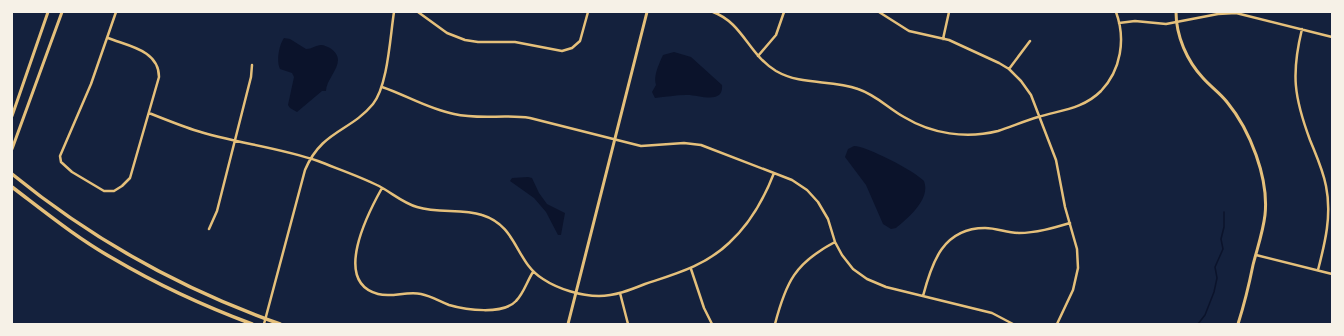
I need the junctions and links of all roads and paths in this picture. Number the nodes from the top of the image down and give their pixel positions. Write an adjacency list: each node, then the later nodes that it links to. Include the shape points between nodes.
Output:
1 (48, 12): 26 (street)
2 (62, 12): 30 (street)
3 (116, 12): 18 (street)
4 (394, 12): 24 (street)
5 (418, 12): 6 (street, via 447,33 466,40 515,42 562,51 572,48 580,41)
6 (588, 12)
7 (647, 12): 28 (street)
8 (713, 12): 21 (street, via 732,22)
9 (784, 12): 21 (street, via 772,40)
10 (879, 12): 19 (street, via 909,31)
11 (949, 12): 19 (street)
12 (1116, 12): 15 (street)
13 (1176, 12): 14 (street)
14 (1177, 22): 15 (street); 16 (street, via 1236,13); 39 (street, via 1190,62 1234,111 1260,168 1266,210)
15 (1119, 23): 27 (street, via 1119,56 1113,73 1104,87 1079,106)
16 (1302, 30): 17 (street); 41 (street, via 1294,73 1296,94 1304,125 1320,163 1329,205 1326,237)
17 (1332, 37)
18 (108, 38): 25 (street, via 143,51 156,61 159,77); 25 (street, via 62,149 62,162 72,172 99,189 114,191 130,178)
19 (942, 39): 23 (street, via 974,51)
20 (1030, 41): 23 (street)
21 (758, 56): 27 (street, via 775,70 794,79 844,85 864,91 910,121 941,132 965,135 986,133)
22 (252, 65): 29 (street)
23 (1009, 69): 27 (street, via 1029,91)
24 (382, 87): 28 (street, via 453,114 530,118); 31 (street, via 369,108 328,138)
25 (149, 113): 29 (street, via 195,130)
26 (12, 116)
27 (1040, 116): 36 (street, via 1057,164)
28 (614, 139): 32 (street, via 645,146 684,143 701,145); 44 (street)
29 (235, 140): 31 (street); 37 (street, via 215,217)
30 (12, 149)
31 (310, 159): 35 (street); 47 (street, via 302,179)
32 (774, 173): 38 (street, via 796,182 816,199 826,216); 40 (street, via 760,205 738,234 722,249)
33 (12, 174): 47 (main road, via 61,213 141,262 207,295)
34 (12, 187): 48 (main road, via 57,222 113,259 207,307)
35 (382, 188): 42 (street, via 419,208 443,212 471,212 494,220 512,237); 42 (street, via 365,221 355,259 362,284 372,292 386,295 416,293 457,307 496,310 508,307 517,300)
36 (1070, 223): 46 (street, via 1029,232 1010,233 984,228 962,233 948,242 937,255 931,266); 56 (street, via 1076,244 1078,268 1071,297)
37 (209, 229)
38 (835, 242): 46 (street, via 850,265 867,279 881,286); 54 (street, via 814,254 796,271 784,292)
39 (1256, 255): 41 (street); 57 (street)
40 (691, 269): 45 (street); 53 (street)
41 (1318, 270): 43 (street)
42 (533, 272): 44 (street, via 552,284)
43 (1332, 274)
44 (576, 292): 45 (street, via 599,296); 51 (street)
45 (620, 293): 52 (street)
46 (923, 296): 55 (street, via 992,314)
47 (266, 319): 49 (street); 50 (main road)
48 (252, 324)
49 (264, 324)
50 (280, 324)
51 (568, 324)
52 (628, 324)
53 (712, 324)
54 (775, 324)
55 (1012, 324)
56 (1057, 324)
57 (1238, 324)

